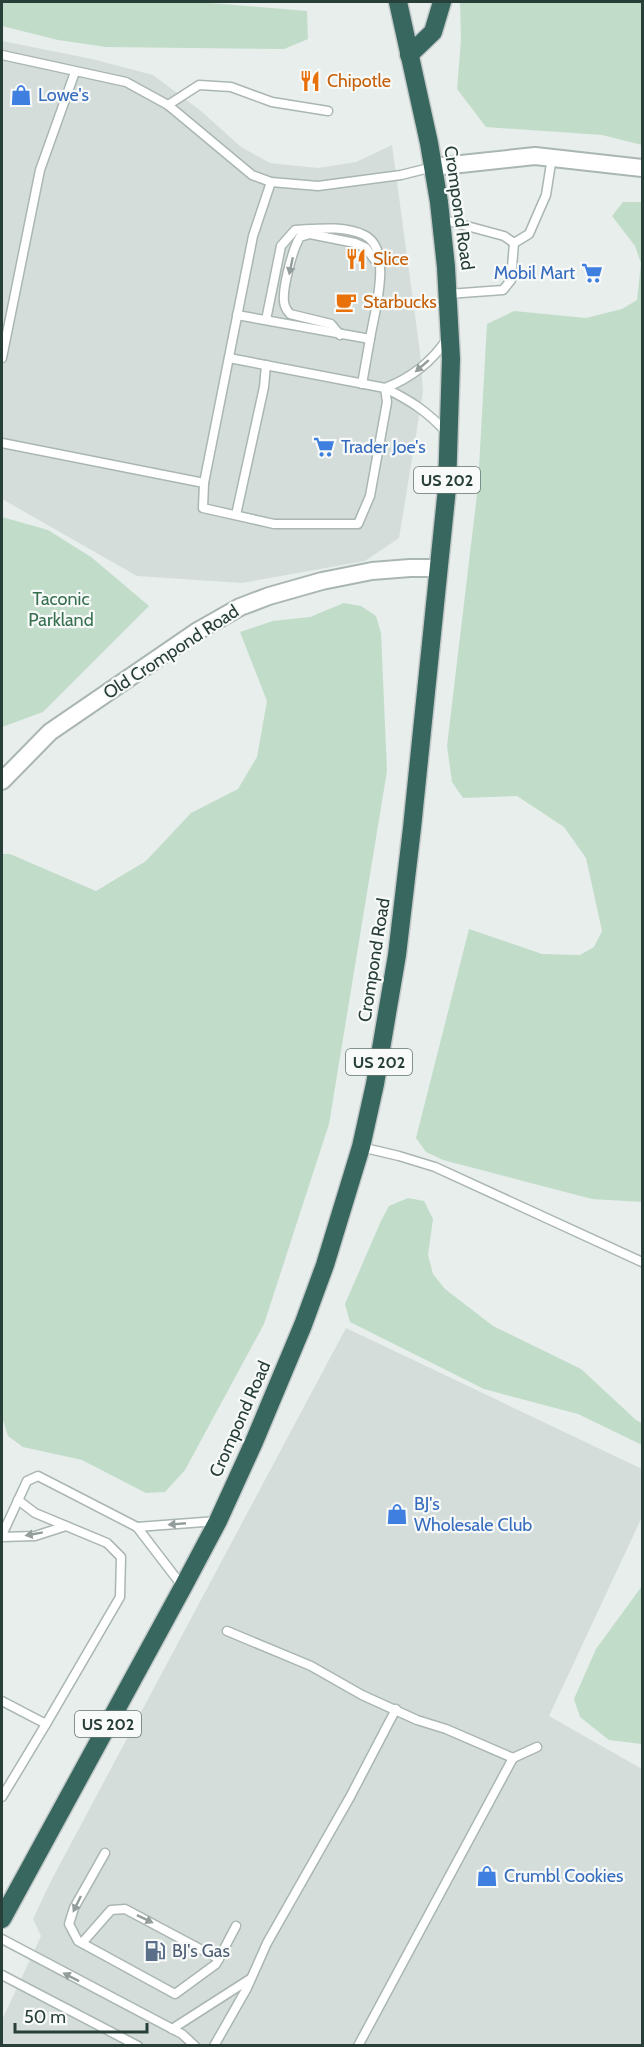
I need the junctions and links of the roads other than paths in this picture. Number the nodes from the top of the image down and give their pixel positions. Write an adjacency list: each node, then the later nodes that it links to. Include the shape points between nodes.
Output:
1 (398, 2): 4 (highway, Crompond Road / US 202)
2 (442, 2): 4 (highway, via 433,32)
3 (2, 55): 5 (lane)
4 (409, 55): 9 (highway, Crompond Road / US 202)
5 (75, 72): 6 (lane, via 126,82); 21 (lane, via 40,170)
6 (168, 105): 7 (lane, via 199,86 210,86 231,87 272,102); 11 (lane, via 252,175)
7 (328, 111)
8 (552, 157): 9 (street); 10 (street); 13 (lane, via 546,195 529,234)
9 (433, 167): 11 (lane, via 318,186); 12 (highway, Crompond Road / US 202)
10 (642, 168)
11 (271, 182): 16 (lane, via 254,236)
12 (441, 219): 13 (lane, via 504,236); 15 (highway, Crompond Road / US 202)
13 (514, 243): 15 (lane, via 511,280 503,290)
14 (381, 264): 17 (lane, via 373,242 364,235 310,227 295,230 281,246); 19 (lane, one-way to 19, via 366,248 355,243 310,234 300,237 285,306 290,314 331,324); 20 (lane)
15 (448, 294): 18 (highway, Crompond Road / US 202)
16 (237, 315): 17 (lane); 22 (lane)
17 (266, 320): 19 (lane)
18 (451, 333): 25 (lane, one-way to 25, via 428,362 403,381); 26 (highway, Crompond Road / US 202)
19 (340, 335): 20 (lane)
20 (370, 339): 24 (lane)
21 (2, 358)
22 (229, 358): 23 (lane); 28 (lane)
23 (266, 365): 24 (lane); 29 (lane)
24 (362, 384): 25 (lane)
25 (385, 388): 26 (lane, via 432,416); 29 (lane, via 387,402 370,496 358,524 274,524)
26 (448, 435): 30 (highway, Crompond Road / US 202)
27 (2, 443): 28 (lane)
28 (204, 483): 29 (lane, via 203,508)
29 (236, 515)
30 (439, 568): 31 (street, Old Crompond Road, via 372,571 322,581 240,607 196,632 50,732); 32 (highway, Crompond Road / US 202, via 405,899)
31 (2, 781)
32 (361, 1147): 33 (lane, via 435,1167); 35 (highway, Crompond Road / US 202, via 303,1325)
33 (642, 1262)
34 (18, 1500): 36 (lane, via 35,1513); 37 (lane, via 27,1481 38,1476); 38 (lane)
35 (218, 1521): 37 (lane, one-way to 37); 39 (highway, Crompond Road / US 202)
36 (66, 1526): 38 (lane, one-way to 38, via 35,1536); 43 (lane, via 107,1543 121,1557 120,1597)
37 (137, 1527): 39 (lane)
38 (2, 1536)
39 (183, 1587): 48 (highway, Crompond Road / US 202)
40 (226, 1631): 42 (lane, via 311,1666)
41 (2, 1701): 43 (lane)
42 (396, 1709): 45 (lane); 54 (lane)
43 (46, 1724): 46 (lane)
44 (537, 1747): 45 (lane)
45 (513, 1758): 59 (lane)
46 (2, 1797)
47 (105, 1853): 51 (lane, one-way to 51, via 69,1924)
48 (2, 1919)
49 (236, 1926): 52 (lane)
50 (2, 1939): 55 (lane, one-way to 50)
51 (82, 1943): 52 (lane, via 175,1994); 52 (lane, one-way to 52, via 111,1910 125,1909)
52 (219, 1959)
53 (2, 1975): 56 (lane)
54 (251, 1978): 55 (lane); 58 (lane)
55 (172, 2029): 57 (lane)
56 (138, 2046)
57 (195, 2046)
58 (214, 2046)
59 (358, 2046)

